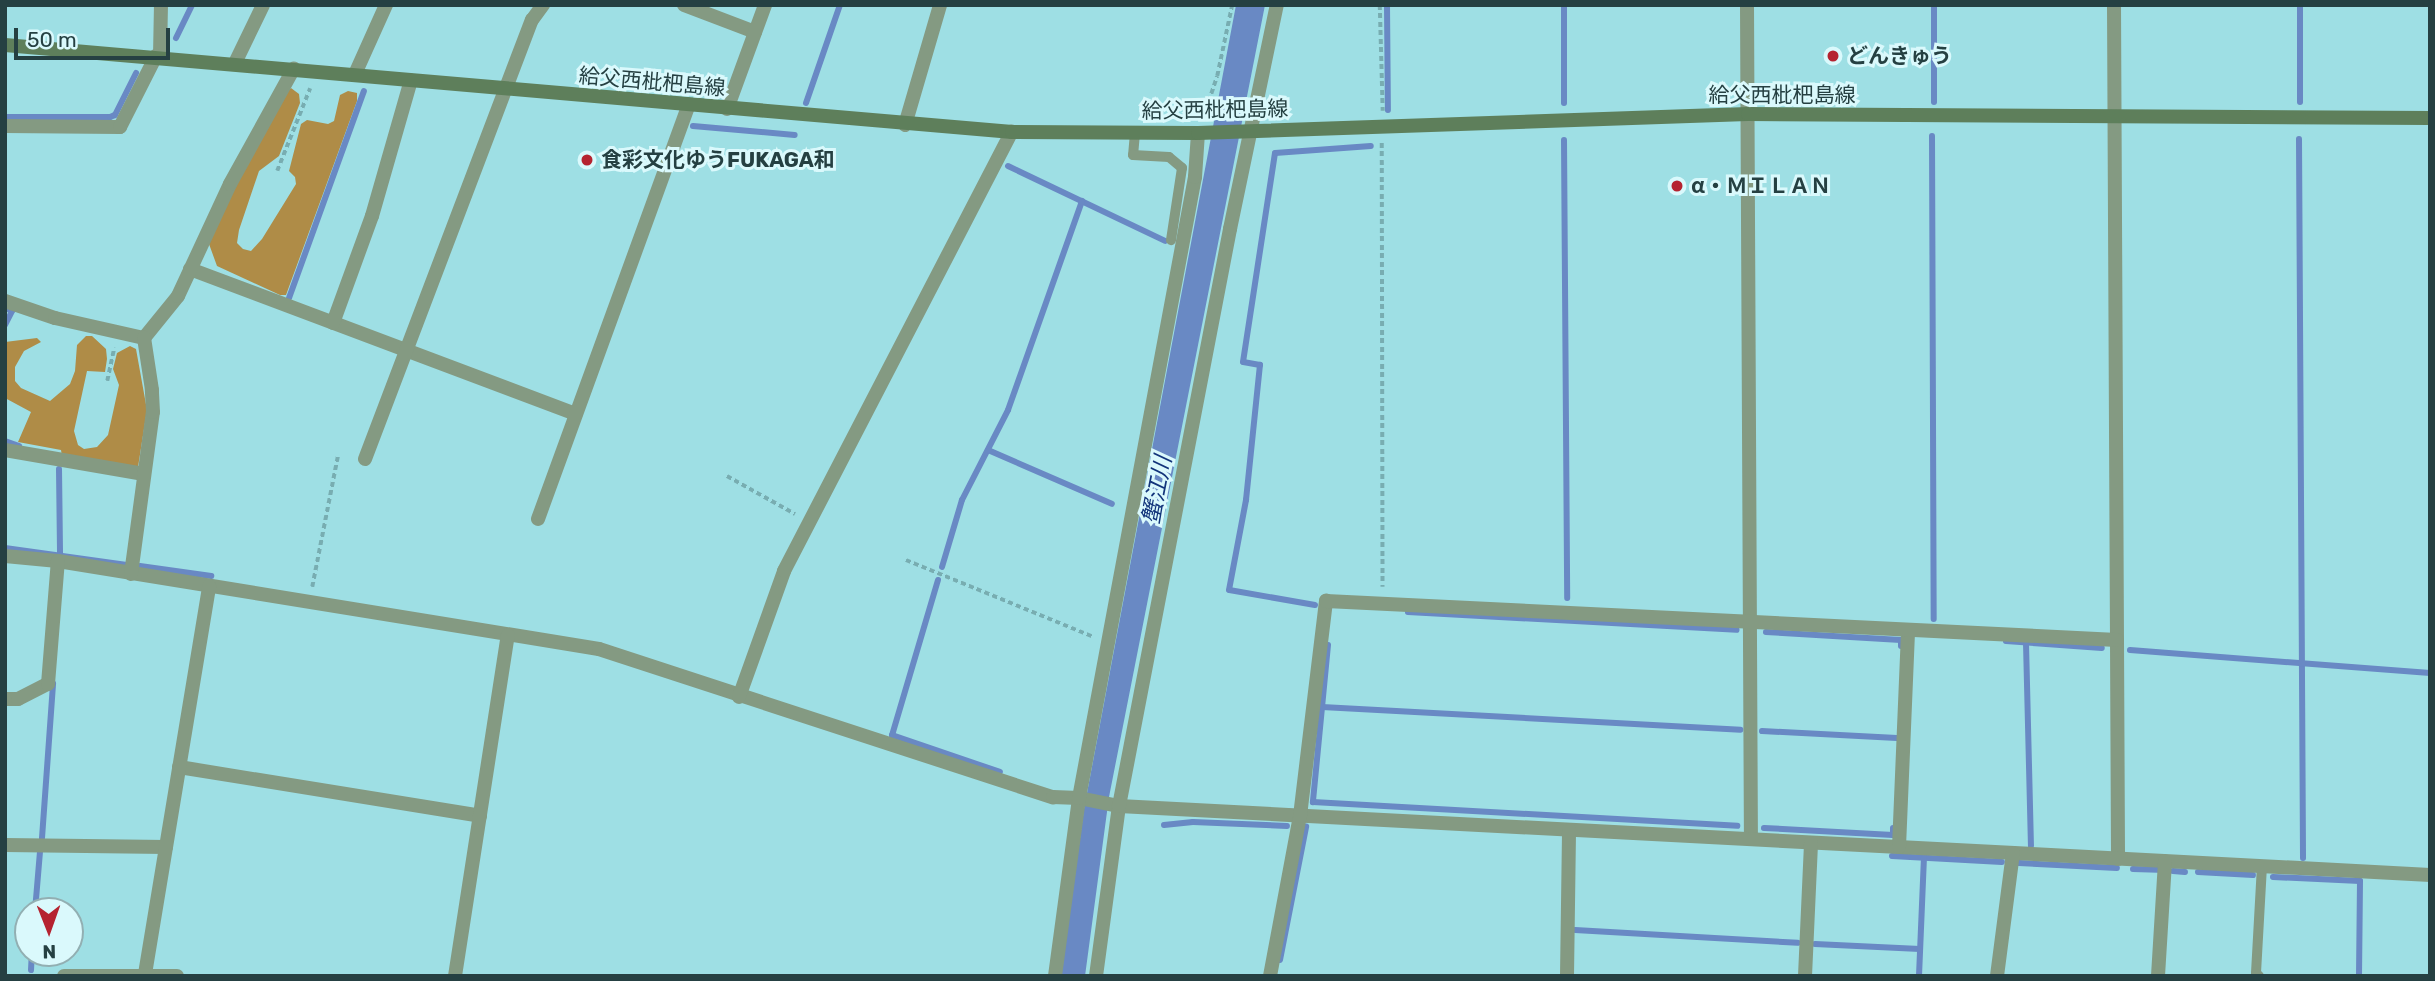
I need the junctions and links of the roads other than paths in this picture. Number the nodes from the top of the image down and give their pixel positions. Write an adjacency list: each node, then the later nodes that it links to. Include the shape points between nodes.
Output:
1 (161, 5): 13 (street)
2 (263, 5): 14 (street)
3 (386, 5): 16 (street)
4 (543, 5): 18 (street, via 532,20)
5 (684, 5): 11 (street)
6 (765, 5): 11 (street)
7 (940, 5): 24 (street)
8 (1277, 5): 26 (street)
9 (1746, 5): 21 (street)
10 (2114, 5): 23 (street)
11 (755, 32): 20 (street)
12 (5, 45): 13 (main road, 給父西枇杷島線)
13 (158, 56): 14 (main road, 給父西枇杷島線); 25 (street, via 120,127)
14 (235, 63): 15 (main road, 給父西枇杷島線)
15 (294, 68): 16 (main road, 給父西枇杷島線); 31 (street, via 230,184)
16 (355, 74): 17 (main road, 給父西枇杷島線)
17 (411, 80): 18 (main road, 給父西枇杷島線); 33 (street, via 372,216)
18 (505, 89): 19 (main road, 給父西枇杷島線); 35 (street)
19 (688, 106): 20 (main road, 給父西枇杷島線); 36 (street)
20 (727, 110): 24 (main road, 給父西枇杷島線)
21 (1748, 114): 23 (main road, 給父西枇杷島線); 26 (main road, 給父西枇杷島線); 45 (street)
22 (2430, 118): 23 (main road, 給父西枇杷島線)
23 (2116, 119): 48 (street)
24 (905, 125): 27 (main road, 給父西枇杷島線)
25 (5, 126)
26 (1253, 131): 29 (main road, 給父西枇杷島線); 53 (street)
27 (1013, 132): 28 (main road, 給父西枇杷島線); 49 (street, via 784,571)
28 (1135, 133): 29 (main road, 給父西枇杷島線); 30 (lane, via 1133,155 1169,157 1182,168)
29 (1198, 133): 52 (street, via 1195,177)
30 (1171, 240)
31 (190, 269): 33 (street); 34 (street, via 177,296)
32 (5, 301): 34 (street, via 55,318)
33 (333, 323): 35 (street)
34 (144, 338): 39 (street, via 153,412)
35 (406, 350): 36 (street); 38 (street)
36 (576, 414): 40 (street)
37 (5, 450): 39 (street)
38 (365, 459)
39 (145, 474): 43 (street)
40 (538, 519)
41 (5, 556): 42 (street)
42 (58, 561): 43 (street); 50 (street, via 48,684 18,699)
43 (131, 574): 44 (street)
44 (209, 586): 47 (street); 51 (street)
45 (1751, 622): 46 (street); 55 (street, via 1326,601); 57 (street)
46 (1909, 630): 48 (street); 61 (street)
47 (508, 635): 49 (street, via 599,649); 54 (street)
48 (2117, 640): 63 (street)
49 (739, 697): 52 (street, via 1053,797)
50 (5, 699)
51 (179, 767): 54 (street); 60 (street)
52 (1079, 798): 53 (street); 72 (street)
53 (1119, 806): 55 (street); 73 (street)
54 (480, 816): 71 (street)
55 (1300, 816): 56 (street); 74 (street)
56 (1569, 830): 57 (street); 75 (street)
57 (1751, 839): 58 (street)
58 (1811, 843): 61 (street); 76 (street)
59 (5, 845): 60 (street)
60 (166, 847): 67 (street)
61 (1899, 847): 62 (street)
62 (2013, 853): 63 (street); 77 (street)
63 (2118, 859): 64 (street)
64 (2165, 861): 65 (street); 78 (street)
65 (2262, 866): 66 (street); 79 (lane)
66 (2430, 875)
67 (145, 974): 68 (street); 70 (street)
68 (127, 975): 69 (street)
69 (64, 976)
70 (177, 976)
71 (455, 976)
72 (1055, 976)
73 (1096, 976)
74 (1270, 976)
75 (1567, 976)
76 (1805, 976)
77 (1997, 976)
78 (2158, 976)
79 (2259, 976)

